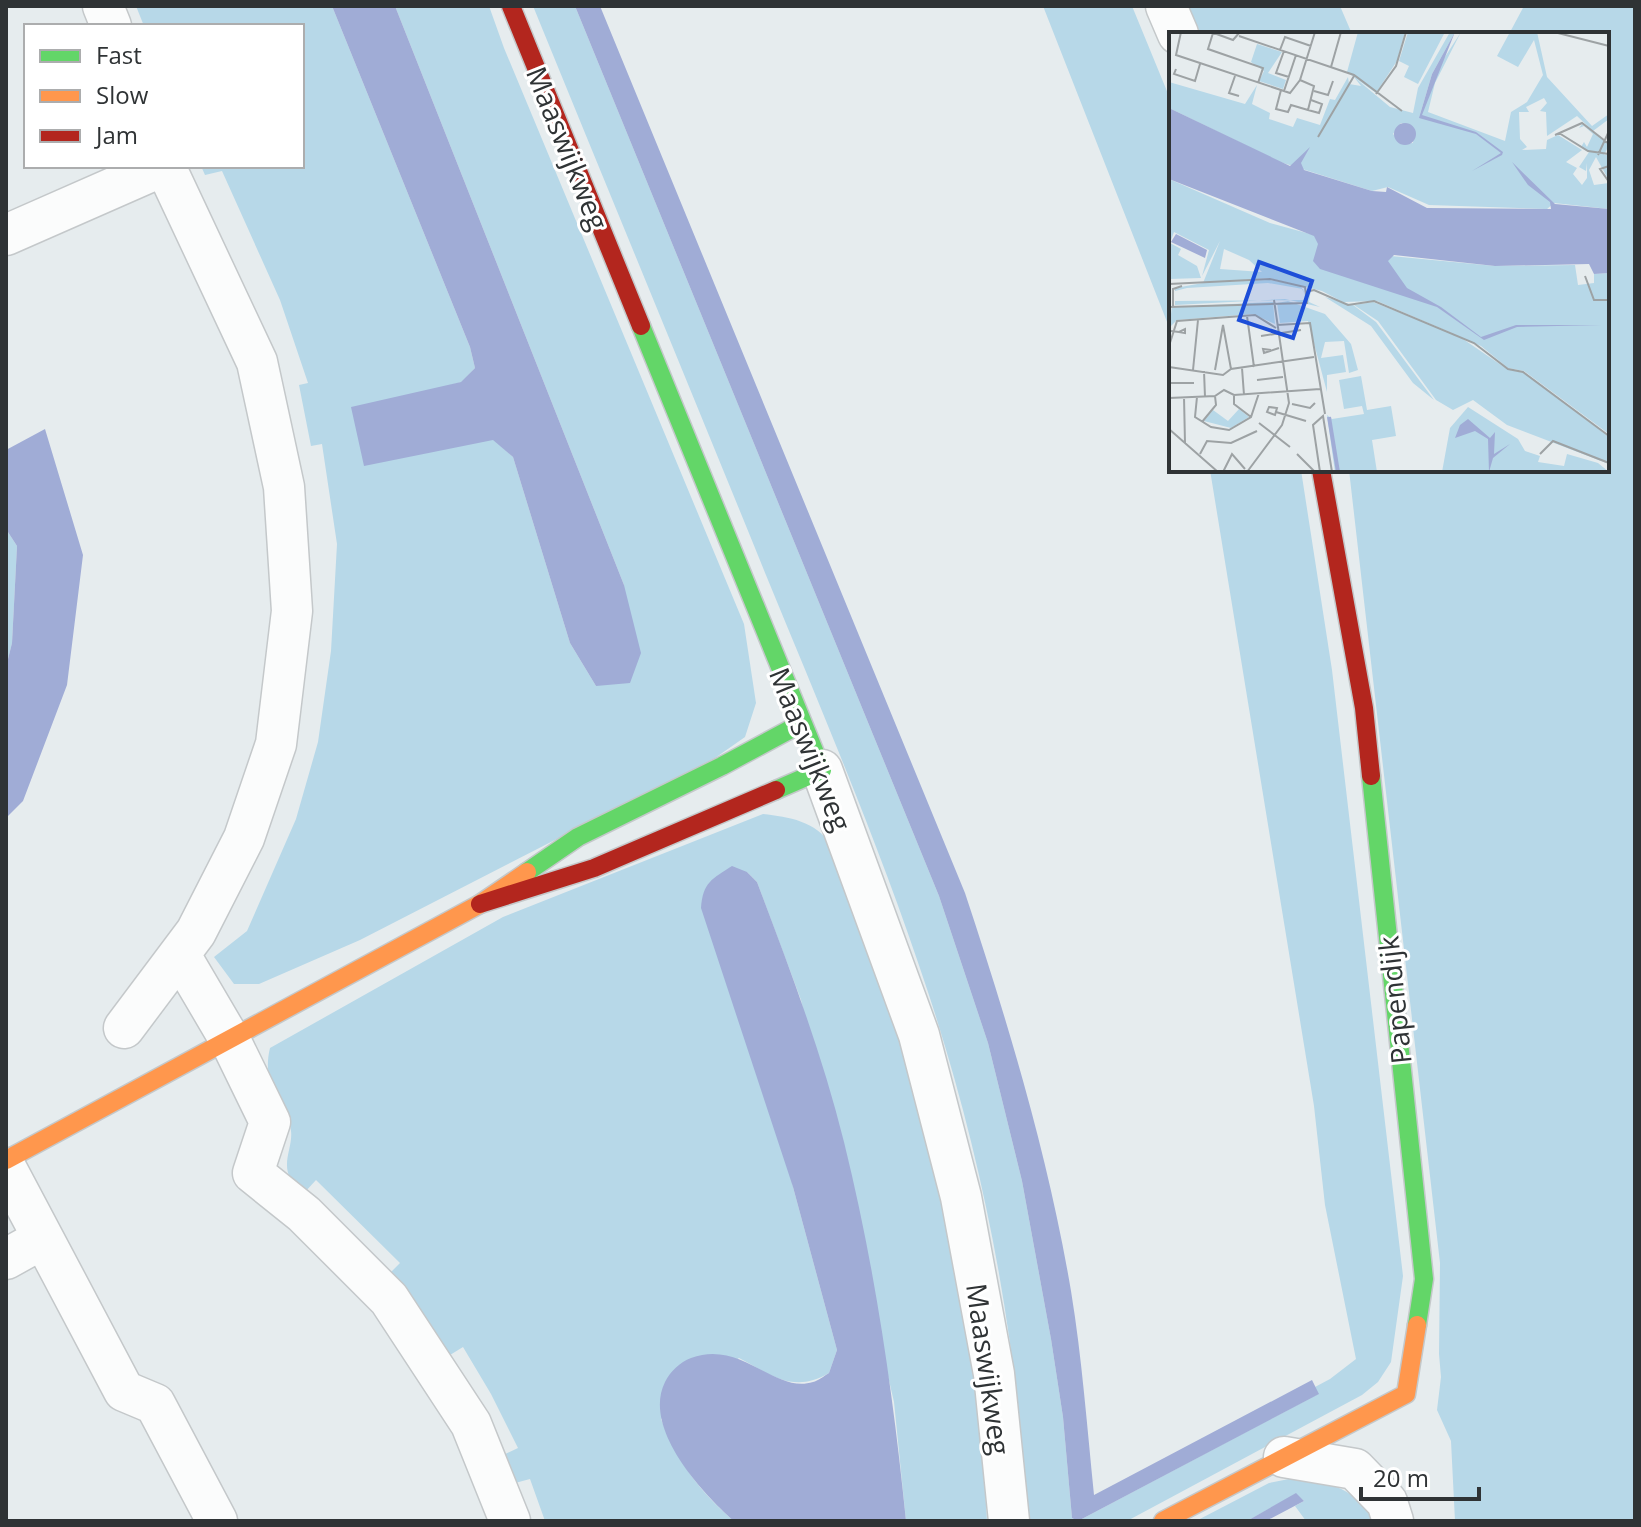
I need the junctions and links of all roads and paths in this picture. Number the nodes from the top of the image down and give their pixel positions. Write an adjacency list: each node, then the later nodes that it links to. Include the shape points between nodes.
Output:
1 (511, 6): 8 (street, Maaswijkweg)
2 (1166, 6): 3 (street)
3 (1177, 32)
4 (159, 168): 6 (street)
5 (165, 168): 11 (street, via 257,362 284,487 292,611 276,744 244,838)
6 (6, 235)
7 (1321, 472): 18 (street, Papendijk, via 1364,708 1424,1279 1406,1394)
8 (802, 723): 9 (street, Maaswijkweg); 10 (street, via 578,837)
9 (822, 770): 10 (street, via 594,868); 21 (street, Maaswijkweg, via 919,1035 961,1197 994,1374)
10 (480, 904): 13 (street)
11 (180, 955): 12 (street); 13 (street)
12 (124, 1028)
13 (230, 1040): 14 (street); 20 (street, via 270,1122 253,1173 304,1214 389,1299 471,1424)
14 (6, 1160)
15 (6, 1168): 16 (street)
16 (42, 1239): 17 (street); 19 (street, via 124,1391 155,1404)
17 (6, 1259)
18 (1284, 1457): 22 (street); 23 (street, via 1355,1469 1387,1502)
19 (217, 1521)
20 (510, 1521)
21 (1009, 1521)
22 (1163, 1521)
23 (1393, 1521)

